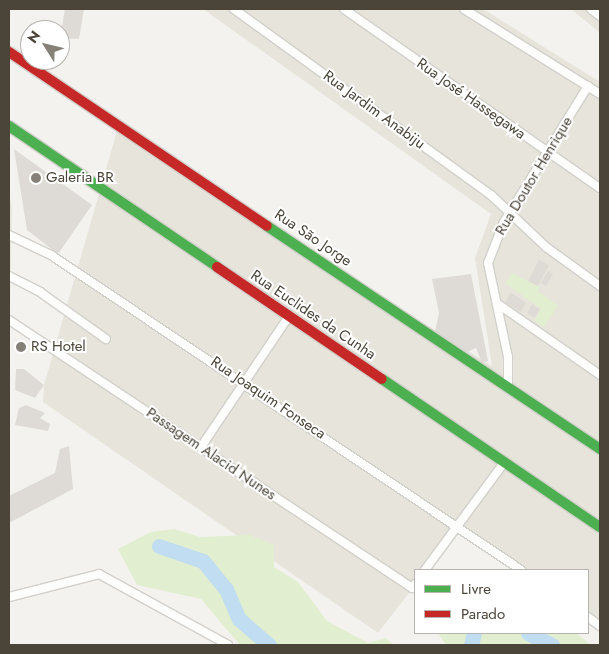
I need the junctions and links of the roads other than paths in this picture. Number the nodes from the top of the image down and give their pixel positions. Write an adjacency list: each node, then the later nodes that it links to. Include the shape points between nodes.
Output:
1 (234, 9): 12 (street, Rua Jardim Anabiju)
2 (344, 9): 10 (street, Rua José Hassegawa)
3 (464, 9): 7 (street)
4 (591, 9): 5 (street)
5 (600, 16)
6 (9, 52): 22 (street, Rua São Jorge)
7 (588, 86): 8 (street); 10 (street, Rua Doutor Henrique)
8 (600, 94)
9 (9, 126): 17 (street, Rua Euclides da Cunha)
10 (546, 152): 11 (street, Rua José Hassegawa); 12 (street, Rua Doutor Henrique)
11 (600, 188)
12 (513, 214): 15 (street, Rua Jardim Anabiju, via 546,247); 16 (street, Rua Doutor Henrique, via 504,222 488,263)
13 (9, 235): 21 (street, Rua Joaquim Fonseca, via 40,248)
14 (9, 276): 19 (street, via 40,292)
15 (600, 286)
16 (498, 304): 20 (street); 22 (street, Rua Doutor Henrique, via 508,358)
17 (289, 316): 21 (street); 25 (street, Rua Euclides da Cunha)
18 (9, 320): 23 (street, Passagem Alacid Nunes)
19 (106, 339)
20 (600, 374)
21 (246, 382): 23 (street); 26 (street, Rua Joaquim Fonseca)
22 (508, 387): 24 (street, Rua São Jorge)
23 (201, 447): 30 (street, Passagem Alacid Nunes)
24 (600, 449)
25 (504, 463): 26 (street); 27 (street, Rua Euclides da Cunha)
26 (458, 526): 28 (street); 29 (street, Rua Joaquim Fonseca)
27 (600, 528)
28 (426, 569)
29 (520, 569)
30 (414, 586)
31 (9, 597): 34 (street, via 99,574)
32 (589, 618): 33 (street)
33 (600, 626)
34 (228, 645)

